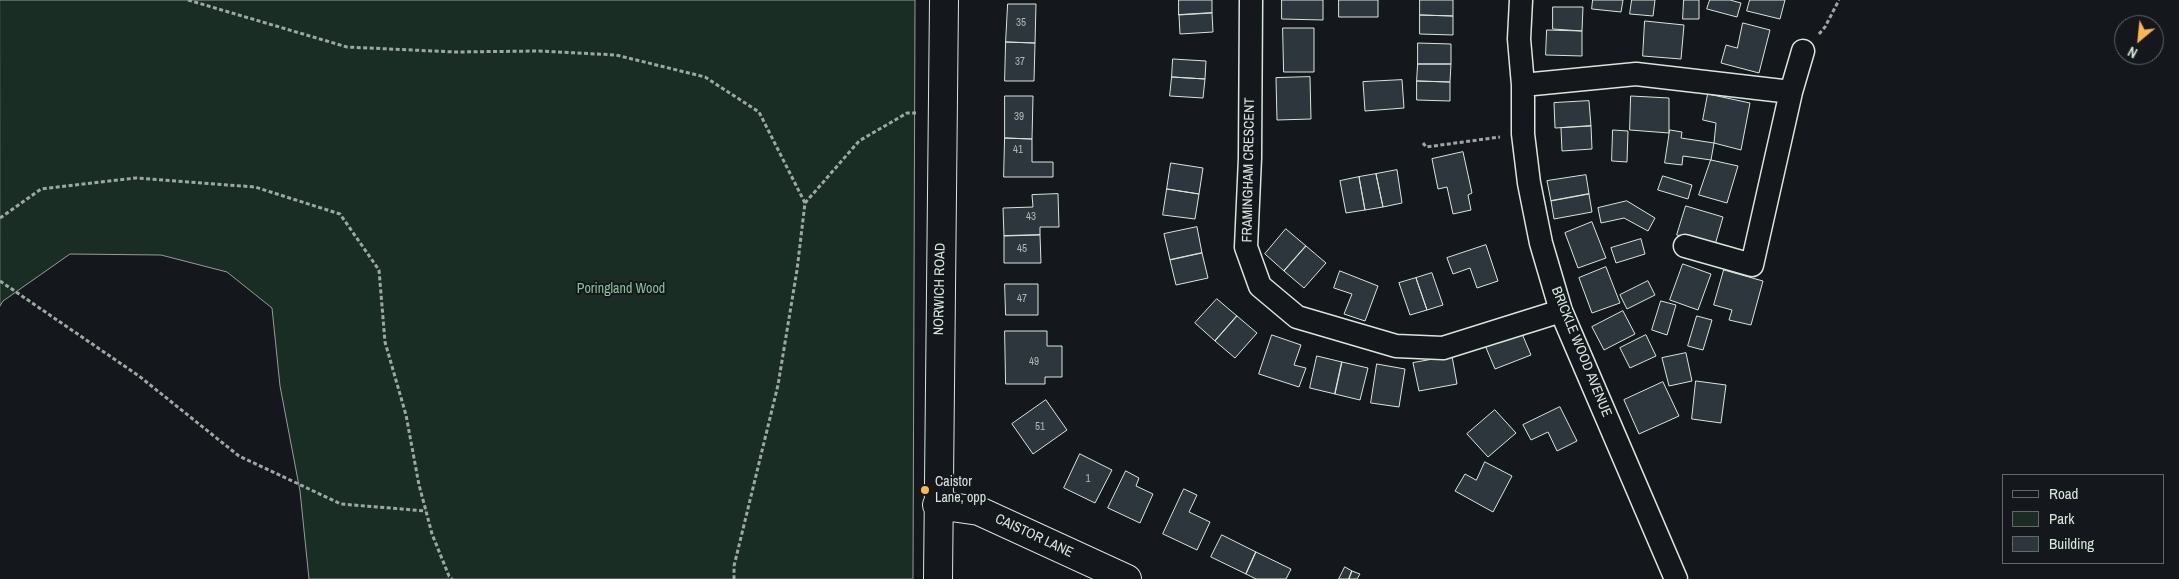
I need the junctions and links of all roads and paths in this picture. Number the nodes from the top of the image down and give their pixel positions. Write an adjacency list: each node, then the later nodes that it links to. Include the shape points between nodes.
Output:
1 (188, 0): 12 (path, via 348,47 616,55 705,77 759,112)
2 (944, 0): 9 (main road, NORWICH ROAD)
3 (1251, 0): 16 (street, FRAMINGHAM CRESCENT, via 1246,247 1260,286 1297,317 1396,346 1443,348)
4 (1521, 0): 7 (street, BRICKLE WOOD AVENUE, via 1519,39)
5 (1839, 0): 6 (path, via 1825,27)
6 (1803, 51): 8 (street)
7 (1523, 85): 8 (street, via 1636,74); 10 (street, BRICKLE WOOD AVENUE)
8 (1791, 92): 14 (street, via 1752,265)
9 (943, 113): 12 (path, via 907,114 859,141); 17 (main road, NORWICH ROAD)
10 (1523, 134): 11 (path, via 1426,147); 16 (street, BRICKLE WOOD AVENUE, via 1540,244)
11 (1423, 143)
12 (805, 203): 20 (path, via 778,385 734,566)
13 (0, 218): 18 (path, via 41,189 136,178 254,187 340,214 378,270 385,342 406,415)
14 (1684, 246)
15 (0, 281): 18 (path, via 139,376 239,456 341,504)
16 (1561, 311): 23 (street, BRICKLE WOOD AVENUE)
17 (937, 505): 21 (main road, NORWICH ROAD); 22 (main road, CAISTOR LANE, via 979,510)
18 (426, 511): 19 (path, via 432,534)
19 (452, 579)
20 (734, 579)
21 (938, 579)
22 (1127, 579)
23 (1676, 579)

